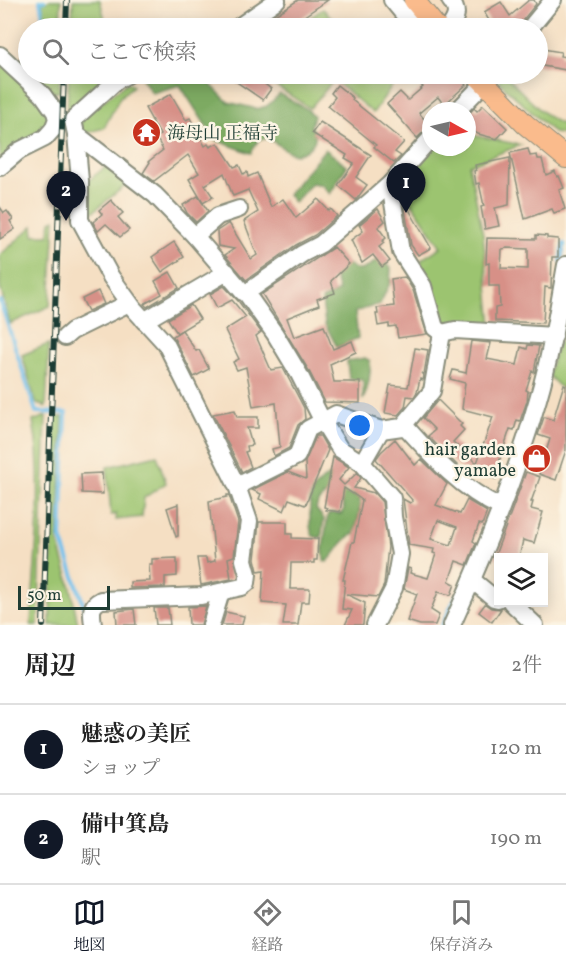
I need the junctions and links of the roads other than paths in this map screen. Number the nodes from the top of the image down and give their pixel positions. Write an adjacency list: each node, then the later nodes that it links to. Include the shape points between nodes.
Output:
1 (277, 0): 8 (street)
2 (392, 0): 9 (street)
3 (414, 0): 10 (main road)
4 (450, 0): 11 (street, via 456,8)
5 (553, 0): 12 (street)
6 (561, 0): 7 (street)
7 (566, 3)
8 (251, 18)
9 (407, 18)
10 (429, 18)
11 (456, 18)
12 (538, 18)
13 (0, 55): 14 (street)
14 (18, 72)
15 (31, 84): 20 (street)
16 (113, 84): 20 (street)
17 (479, 84): 19 (street)
18 (491, 84): 22 (main road, via 525,124)
19 (464, 102)
20 (69, 124): 23 (street, via 53,129); 26 (street, via 155,195); 30 (street, via 80,181 80,220)
21 (422, 148): 24 (street)
22 (566, 158)
23 (0, 167)
24 (390, 184): 29 (street, via 321,244); 32 (street, via 401,252 423,286 435,328)
25 (239, 209): 26 (street, via 218,216)
26 (195, 236): 28 (street)
27 (566, 265): 33 (street)
28 (227, 272): 29 (street); 31 (street)
29 (246, 293): 35 (street, via 299,374)
30 (129, 303): 31 (street); 34 (street)
31 (144, 321): 39 (street, via 166,344)
32 (442, 333): 33 (street, via 455,330); 36 (street, via 432,392)
33 (554, 336): 40 (street, via 538,400)
34 (65, 337)
35 (322, 420): 37 (street, via 336,414); 38 (street, via 340,449); 39 (street, via 308,429 297,456)
36 (404, 425): 37 (street); 40 (street, via 443,469)
37 (381, 430): 38 (street)
38 (362, 463): 47 (street, via 392,498 400,554 394,588)
39 (237, 486): 42 (street, via 249,520 244,560 247,583)
40 (496, 505): 41 (street)
41 (472, 580): 43 (street); 48 (street)
42 (221, 592): 45 (street, via 101,600 91,610); 46 (street)
43 (494, 598)
44 (515, 607): 49 (street)
45 (93, 625)
46 (211, 625)
47 (375, 625)
48 (452, 625)
49 (535, 625)

